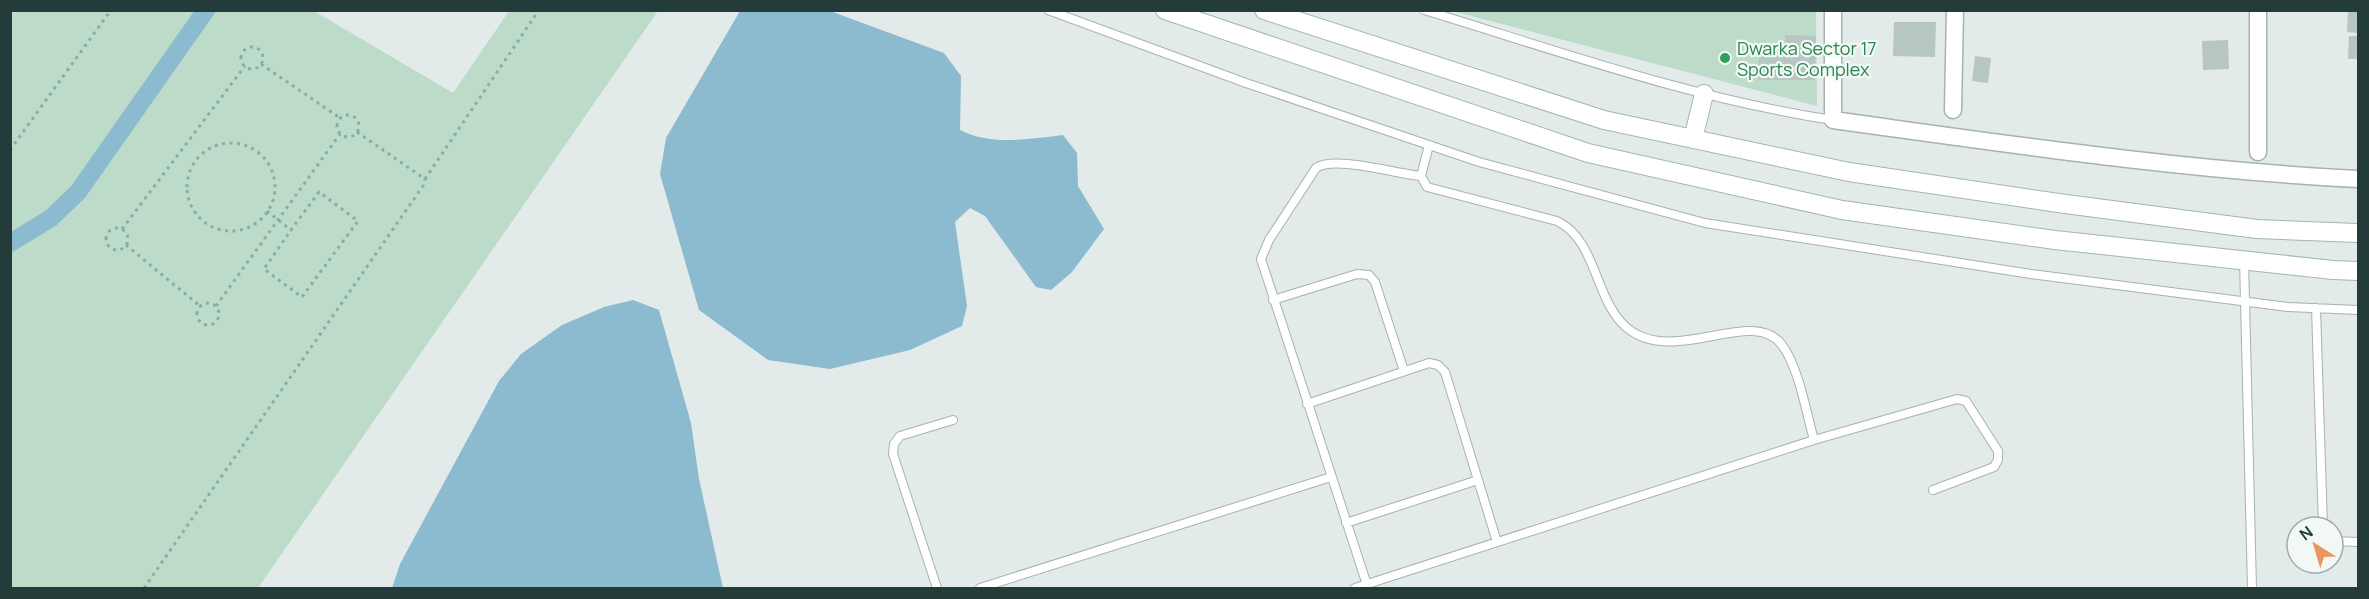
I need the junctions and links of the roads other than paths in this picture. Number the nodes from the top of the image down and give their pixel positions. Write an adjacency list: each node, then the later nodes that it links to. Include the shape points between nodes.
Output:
1 (1048, 10): 12 (lane)
2 (1165, 10): 17 (main road, via 1588,153 1842,210 2055,240)
3 (1264, 10): 11 (main road, via 1604,120)
4 (1424, 10): 8 (lane)
5 (1833, 10): 10 (street)
6 (1955, 10): 9 (street)
7 (2258, 10): 13 (street)
8 (1704, 94): 10 (lane); 11 (main road)
9 (1953, 110)
10 (1833, 120): 15 (street, via 2112,159 2256,174)
11 (1693, 139): 16 (main road, via 1849,172 2058,204 2257,229)
12 (1429, 145): 14 (lane); 20 (lane, via 1705,223 2031,274)
13 (2258, 152)
14 (1421, 176): 19 (lane, via 1347,162 1322,163 1316,168 1264,251 1263,267); 26 (lane, via 1426,187 1563,224 1582,247 1617,318 1647,338 1678,343 1755,330 1775,338 1790,360)
15 (2358, 179)
16 (2358, 233)
17 (2244, 260): 18 (main road); 20 (lane)
18 (2358, 271)
19 (1273, 300): 23 (lane, via 1357,274 1369,275 1376,282); 24 (lane)
20 (2246, 302): 21 (lane); 37 (lane)
21 (2316, 308): 22 (lane); 30 (lane)
22 (2358, 310)
23 (1404, 371): 24 (lane); 28 (lane, via 1429,363 1438,364 1445,372)
24 (1308, 404): 27 (lane)
25 (953, 420): 34 (lane, via 900,436 893,454)
26 (1814, 440): 29 (lane, via 1957,399 1966,401 1998,452 1998,460 1994,467); 32 (lane)
27 (1331, 477): 31 (lane); 35 (lane)
28 (1478, 480): 31 (lane); 32 (lane)
29 (1933, 490)
30 (2323, 515)
31 (1346, 523): 33 (lane)
32 (1497, 542): 33 (lane)
33 (1366, 585): 36 (lane)
34 (937, 588)
35 (980, 588)
36 (1355, 588)
37 (2252, 588)

